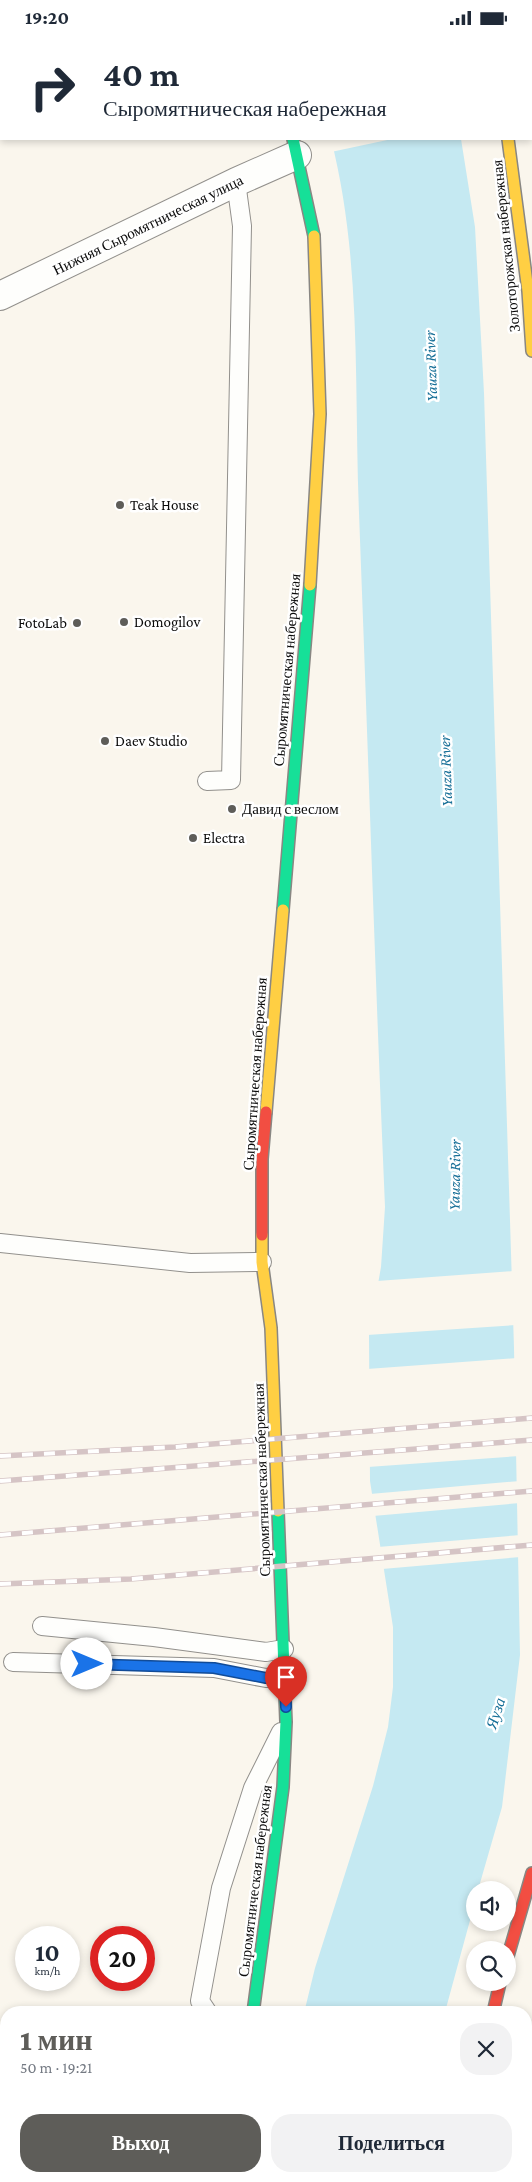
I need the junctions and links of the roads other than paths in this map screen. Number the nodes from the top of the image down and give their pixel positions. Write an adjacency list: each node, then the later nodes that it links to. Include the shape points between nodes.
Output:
1 (508, 140): 5 (main road, Золоторожская набережная, via 528,291)
2 (295, 147): 3 (street, Нижняя Сыромятническая улица); 8 (main road, Сыромятническая набережная, via 315,241 320,414 308,618 262,1159)
3 (236, 182): 4 (street, Нижняя Сыромятническая улица); 6 (lane, via 242,226 231,780)
4 (0, 296)
5 (532, 351)
6 (207, 781)
7 (0, 1243): 8 (lane, via 190,1263)
8 (262, 1262): 10 (main road, Сыромятническая набережная, via 271,1327)
9 (42, 1626): 10 (lane, via 266,1652)
10 (284, 1649): 12 (main road, Сыромятническая набережная)
11 (13, 1662): 12 (lane, via 214,1668 266,1678)
12 (285, 1676): 13 (main road, Сыромятническая набережная)
13 (286, 1722): 17 (lane, via 253,1788 221,1888 200,2001); 18 (main road, Сыромятническая набережная, via 283,1787)
14 (532, 1873): 15 (main road)
15 (512, 1941)
16 (498, 1991): 19 (main road)
17 (203, 2006)
18 (254, 2006)
19 (494, 2006)

